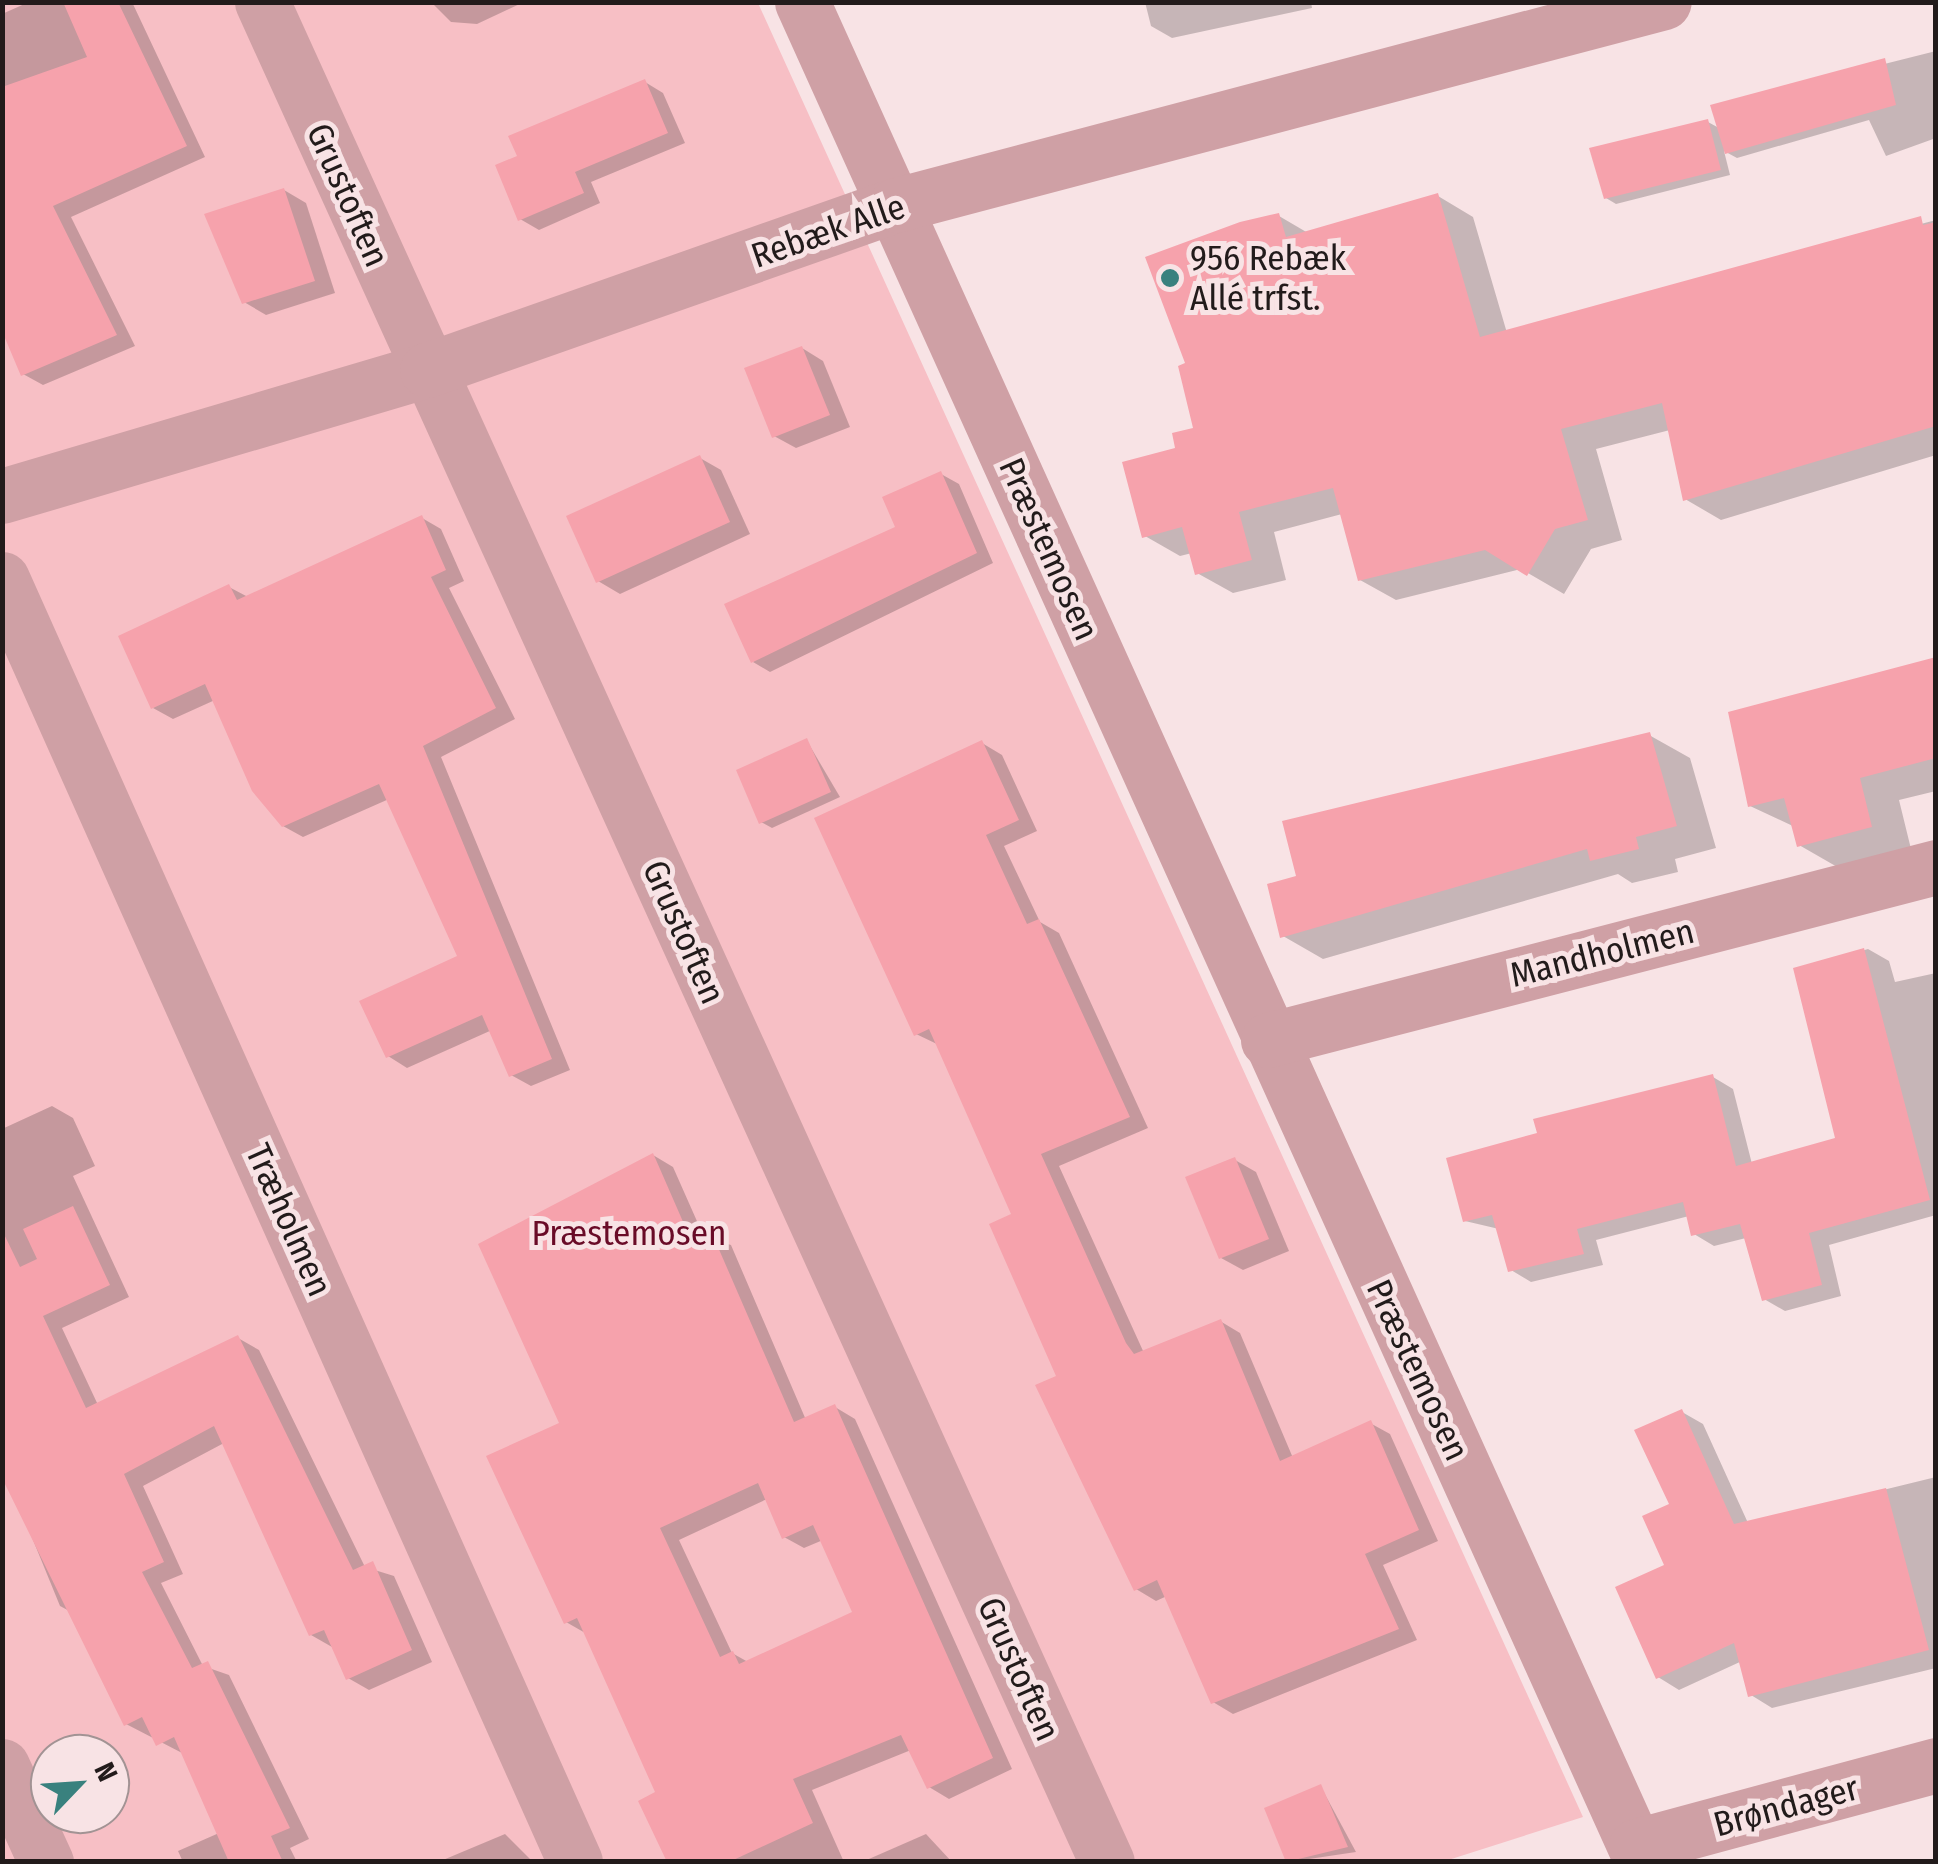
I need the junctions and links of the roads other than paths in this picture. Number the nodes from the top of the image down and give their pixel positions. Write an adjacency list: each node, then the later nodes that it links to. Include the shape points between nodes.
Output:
1 (262, 2): 5 (street, Grustoften)
2 (802, 2): 4 (street, Præstemosen)
3 (1664, 2): 4 (street, Rebæk Alle)
4 (896, 206): 5 (street, Rebæk Alle); 9 (street, Præstemosen)
5 (428, 370): 6 (street, Rebæk Alle); 15 (street, Grustoften)
6 (2, 496)
7 (2, 579): 14 (street, Træholmen)
8 (1936, 867): 9 (street, Mandholmen)
9 (1268, 1040): 12 (street, Præstemosen)
10 (1936, 1765): 12 (street, Brøndager)
11 (2, 1766): 13 (street)
12 (1639, 1854)
13 (46, 1862)
14 (575, 1862)
15 (1107, 1862)

